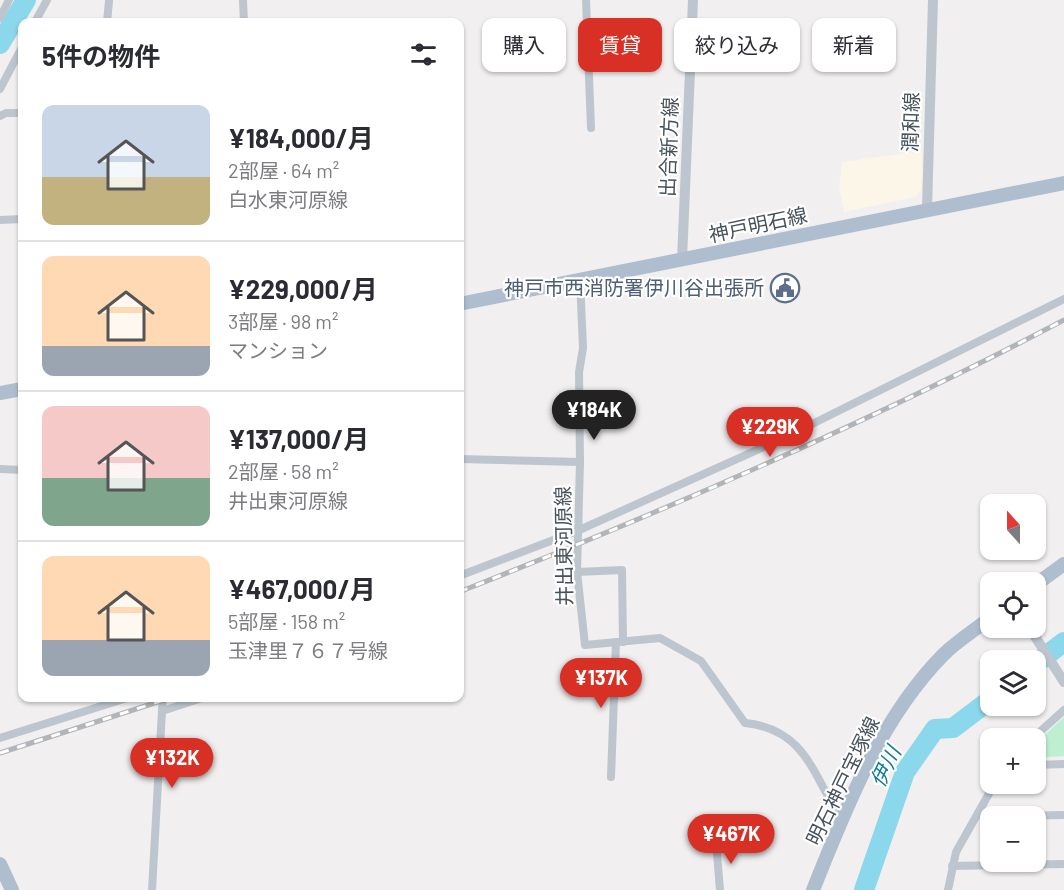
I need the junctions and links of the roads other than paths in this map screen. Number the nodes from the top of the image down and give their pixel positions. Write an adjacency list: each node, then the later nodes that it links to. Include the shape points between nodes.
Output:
1 (9, 0): 8 (street)
2 (47, 0): 9 (street)
3 (108, 0): 10 (street)
4 (243, 0): 11 (street)
5 (586, 0): 18 (street)
6 (693, 0): 23 (street, 出合新方線)
7 (933, 0): 20 (street, 潤和線)
8 (0, 18)
9 (37, 18)
10 (106, 18)
11 (244, 18)
12 (18, 56): 14 (street)
13 (0, 66): 14 (street)
14 (10, 71): 15 (street)
15 (0, 89)
16 (18, 113): 17 (street)
17 (0, 117)
18 (591, 128)
19 (1064, 183): 20 (main road, 神戸明石線)
20 (927, 209): 23 (main road, 神戸明石線)
21 (18, 219): 22 (street)
22 (0, 220)
23 (682, 260): 24 (main road, 神戸明石線)
24 (580, 279): 26 (main road, 神戸明石線); 30 (street, 井出東河原線)
25 (1064, 299): 33 (street, via 788,435)
26 (464, 303)
27 (18, 390): 28 (main road)
28 (0, 393)
29 (464, 459): 30 (street)
30 (580, 462): 33 (street, 井出東河原線)
31 (0, 469): 32 (street)
32 (18, 470)
33 (577, 531): 35 (street, 井出東河原線); 36 (street)
34 (1064, 564): 37 (main road)
35 (577, 572): 40 (street, 井出東河原線, via 585,645); 40 (street, via 622,570)
36 (464, 574)
37 (1046, 577)
38 (980, 626): 56 (main road, 明石神戸宝塚線, via 944,654 923,679 881,739)
39 (1036, 638): 41 (street)
40 (620, 642): 51 (street); 56 (street, 井出東河原線, via 660,638 701,661 745,723 762,725 797,744)
41 (1063, 678)
42 (113, 702): 48 (street)
43 (163, 702): 46 (street)
44 (190, 702): 46 (street)
45 (1064, 710): 47 (street)
46 (162, 711): 62 (street)
47 (1044, 728)
48 (0, 738)
49 (1064, 764): 50 (street)
50 (1046, 765)
51 (611, 777)
52 (989, 794): 53 (street)
53 (978, 813): 60 (street)
54 (1046, 815): 55 (street)
55 (1064, 815)
56 (841, 820): 64 (main road, 明石神戸宝塚線)
57 (717, 842): 63 (street)
58 (0, 864): 61 (main road)
59 (1064, 864): 60 (street)
60 (952, 867): 65 (street)
61 (12, 890)
62 (152, 890)
63 (720, 890)
64 (813, 890)
65 (948, 890)

